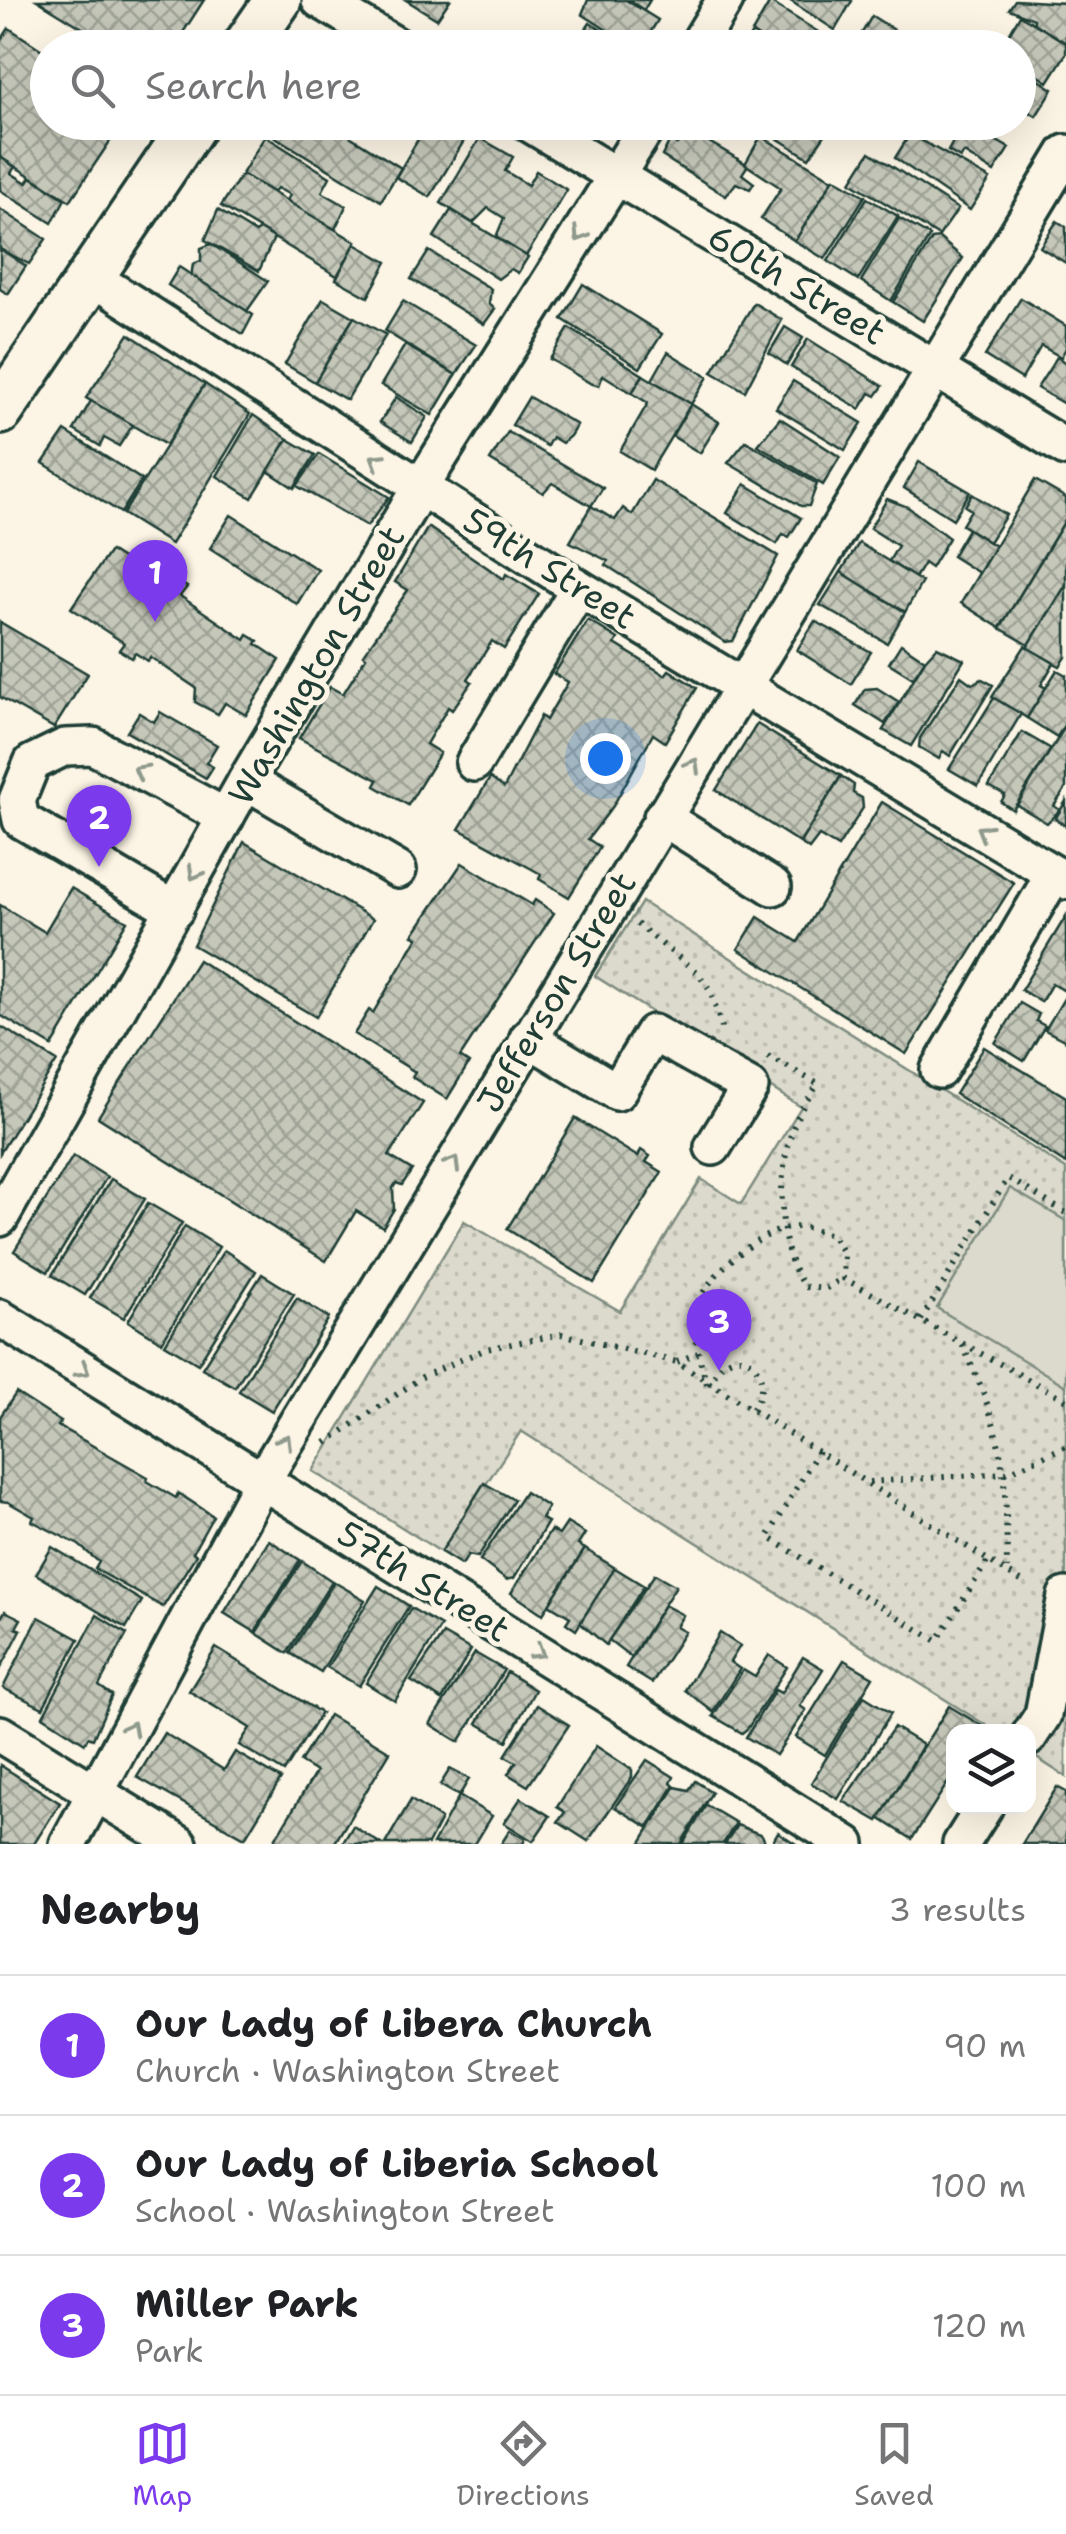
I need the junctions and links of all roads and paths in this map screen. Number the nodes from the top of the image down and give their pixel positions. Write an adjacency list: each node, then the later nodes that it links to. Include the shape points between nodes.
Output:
1 (278, 0): 4 (main road)
2 (320, 0): 5 (street)
3 (725, 0): 6 (street)
4 (258, 30)
5 (370, 30)
6 (707, 30)
7 (183, 140): 12 (main road)
8 (557, 140): 11 (street, 60th Street)
9 (639, 140): 11 (street, Washington Street)
10 (1066, 153): 13 (street, Jefferson Street)
11 (617, 176): 13 (street, 60th Street); 16 (street, Washington Street, one-way to 16)
12 (90, 278): 14 (main road); 16 (street, 59th Street, one-way to 12)
13 (934, 366): 15 (street, 60th Street); 18 (street, Jefferson Street)
14 (0, 411)
15 (1066, 448)
16 (420, 488): 17 (street, 59th Street); 20 (street, Washington Street)
17 (579, 588): 18 (street, 59th Street); 19 (street)
18 (741, 684): 22 (street, Jefferson Street, one-way to 18); 24 (street, 59th Street, one-way to 18)
19 (474, 763)
20 (246, 781): 21 (street, Washington Street); 23 (street)
21 (226, 817): 26 (street, Washington Street, one-way to 26); 26 (street, one-way to 26, via 93,746 65,748 32,763 17,800 21,820)
22 (662, 817): 25 (street); 28 (street, Jefferson Street)
23 (398, 870)
24 (1060, 878): 31 (street)
25 (773, 887)
26 (174, 910): 34 (street, Washington Street)
27 (626, 916): 29 (path, via 698,974)
28 (528, 1038): 32 (street, via 617,1092 654,1033 750,1087); 49 (street, Jefferson Street, one-way to 28)
29 (728, 1038)
30 (762, 1053): 35 (path, via 818,1084 796,1119 786,1158)
31 (939, 1070)
32 (712, 1147)
33 (1066, 1213): 38 (path, via 1008,1178)
34 (0, 1218)
35 (786, 1228): 36 (path, via 810,1227 833,1236 844,1255); 36 (path, via 795,1274 805,1287 825,1289); 40 (path, via 727,1262 706,1286 696,1309)
36 (843, 1278): 38 (path)
37 (0, 1318): 49 (street, 57th Street, one-way to 49)
38 (921, 1320): 39 (path)
39 (962, 1343): 43 (path); 48 (path, via 988,1400)
40 (698, 1353): 41 (path); 42 (path)
41 (676, 1362): 42 (path); 47 (path, via 561,1334 486,1350 422,1377)
42 (708, 1386): 44 (path); 44 (path, via 724,1363 740,1358 753,1364 763,1376 763,1397)
43 (1066, 1400)
44 (752, 1410): 46 (path)
45 (1066, 1446): 48 (path)
46 (818, 1452): 50 (path); 51 (path, via 768,1537 938,1641)
47 (310, 1454)
48 (1006, 1473): 50 (path); 52 (path)
49 (262, 1481): 57 (street, Jefferson Street, one-way to 49); 61 (street, 57th Street, one-way to 61)
50 (867, 1482): 51 (path)
51 (989, 1558): 52 (path)
52 (1007, 1570): 53 (path)
53 (1024, 1583)
54 (1066, 1596): 55 (street)
55 (1036, 1726)
56 (0, 1734): 57 (street)
57 (96, 1791): 59 (street, Jefferson Street); 60 (street)
58 (979, 1814): 62 (street)
59 (68, 1844)
60 (179, 1844)
61 (848, 1844)
62 (960, 1844)

